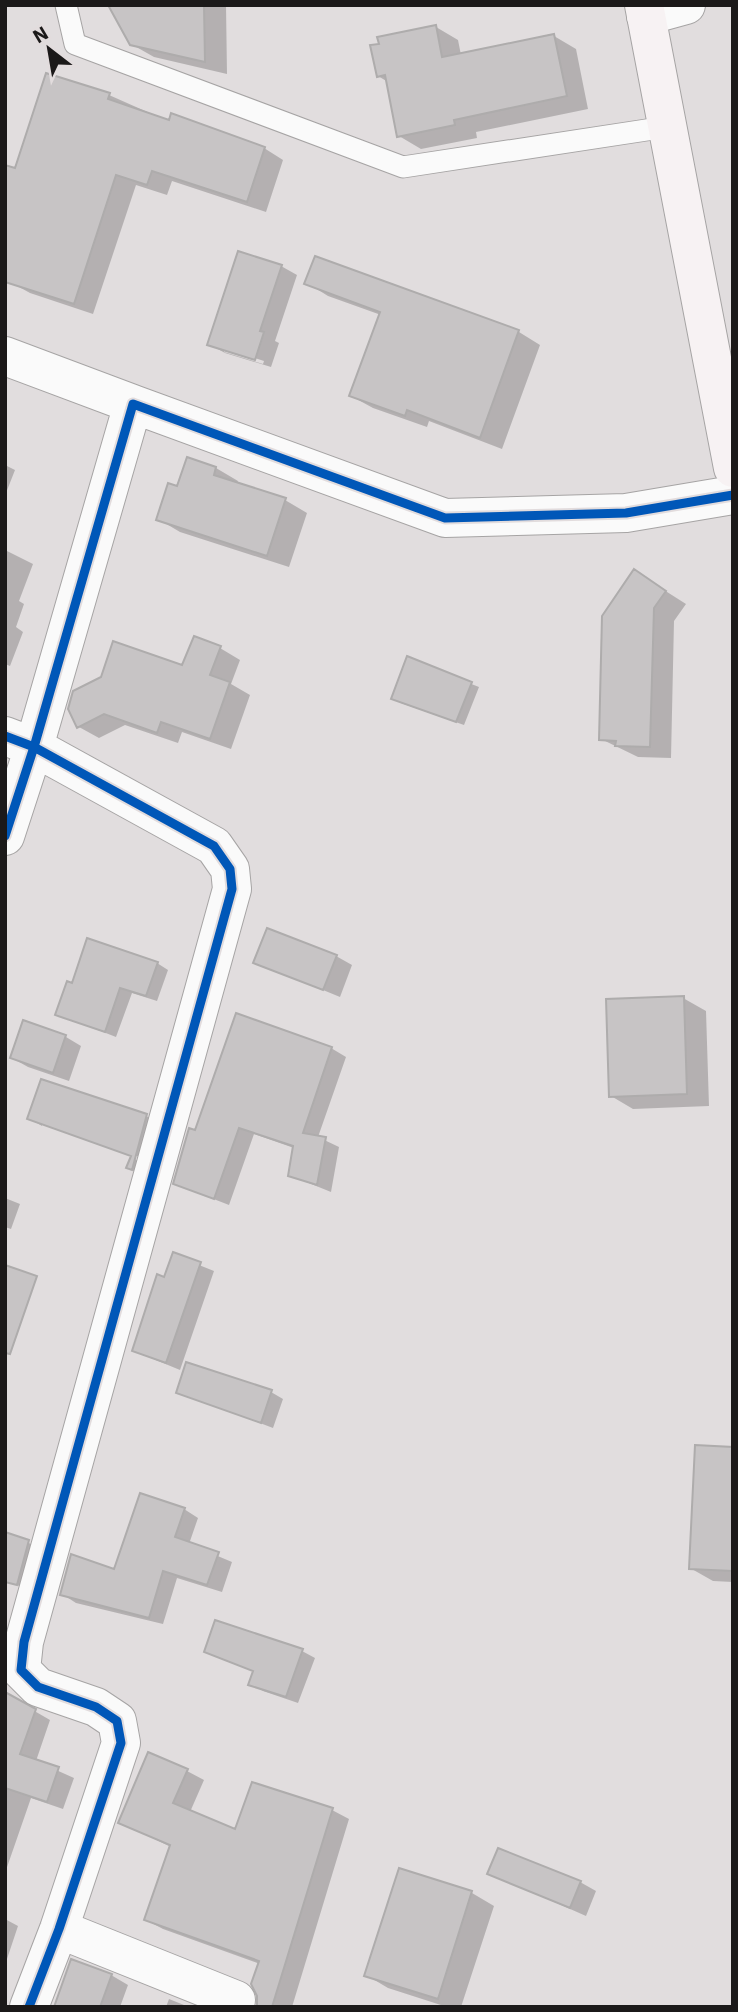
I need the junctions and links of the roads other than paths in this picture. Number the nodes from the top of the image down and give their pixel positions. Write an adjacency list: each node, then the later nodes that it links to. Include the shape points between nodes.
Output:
1 (66, 5): 4 (lane, via 75,44 403,167)
2 (686, 5): 3 (street)
3 (645, 10): 4 (street)
4 (666, 127): 7 (street)
5 (5, 356): 6 (street)
6 (133, 404): 8 (street, via 445,518 626,513); 9 (street)
7 (733, 468)
8 (733, 495)
9 (20, 742): 10 (street); 11 (street, via 214,846 230,869 232,889 24,1642 21,1670 38,1687 96,1707 117,1721 121,1742)
10 (5, 836)
11 (59, 1929): 12 (street); 13 (street)
12 (236, 2000)
13 (29, 2007)

